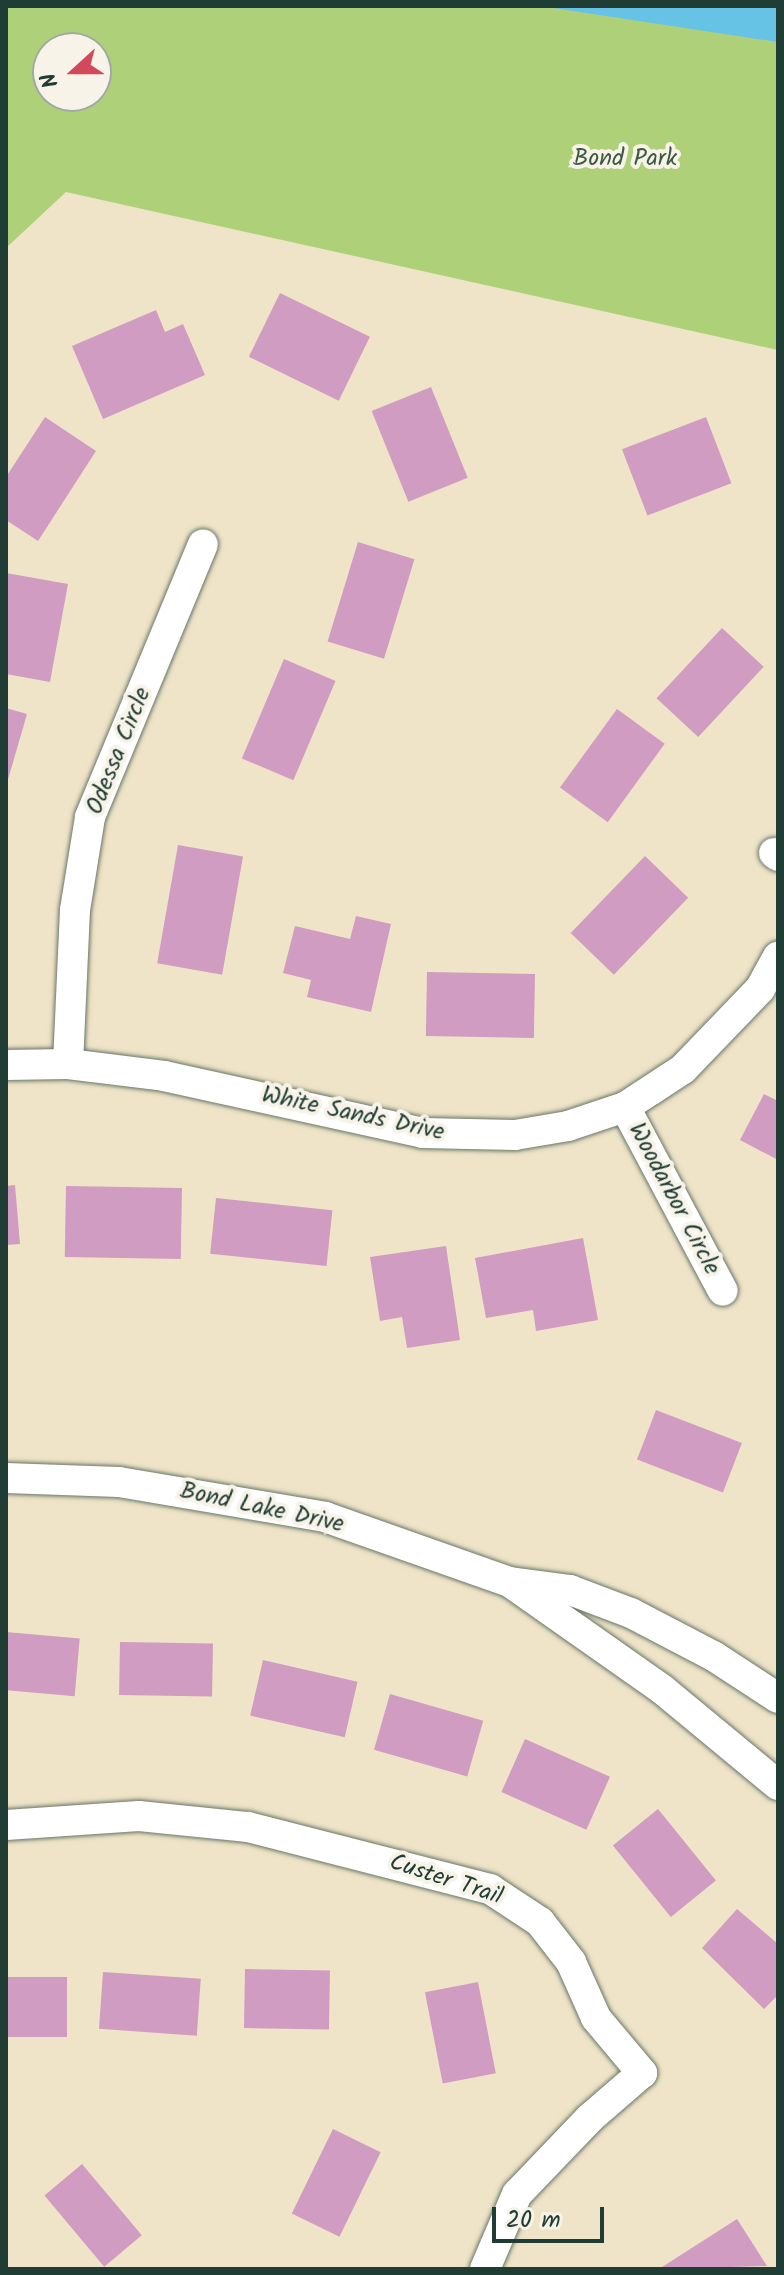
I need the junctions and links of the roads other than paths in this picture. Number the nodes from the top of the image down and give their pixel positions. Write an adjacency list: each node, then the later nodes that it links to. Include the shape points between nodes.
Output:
1 (203, 544): 3 (street, Odessa Circle, via 90,817 75,910)
2 (778, 957): 5 (street, White Sands Drive, via 760,989 683,1069)
3 (68, 1064): 4 (street, White Sands Drive); 5 (street, White Sands Drive, via 164,1076 423,1133 479,1138 568,1126)
4 (6, 1065)
5 (625, 1107): 6 (street, Woodarbor Circle)
6 (723, 1291)
7 (6, 1478): 8 (street, Bond Lake Drive, via 119,1482 234,1498 325,1517)
8 (510, 1582): 9 (street, Bond Lake Drive, via 570,1590 631,1613); 10 (street, Bond Lake Drive, via 663,1690)
9 (778, 1698)
10 (778, 1785)
11 (6, 1825): 12 (street, Custer Trail, via 150,1816 275,1832 490,1889 540,1922 571,1962 596,2018 642,2073 570,2137 517,2194)
12 (485, 2269)

